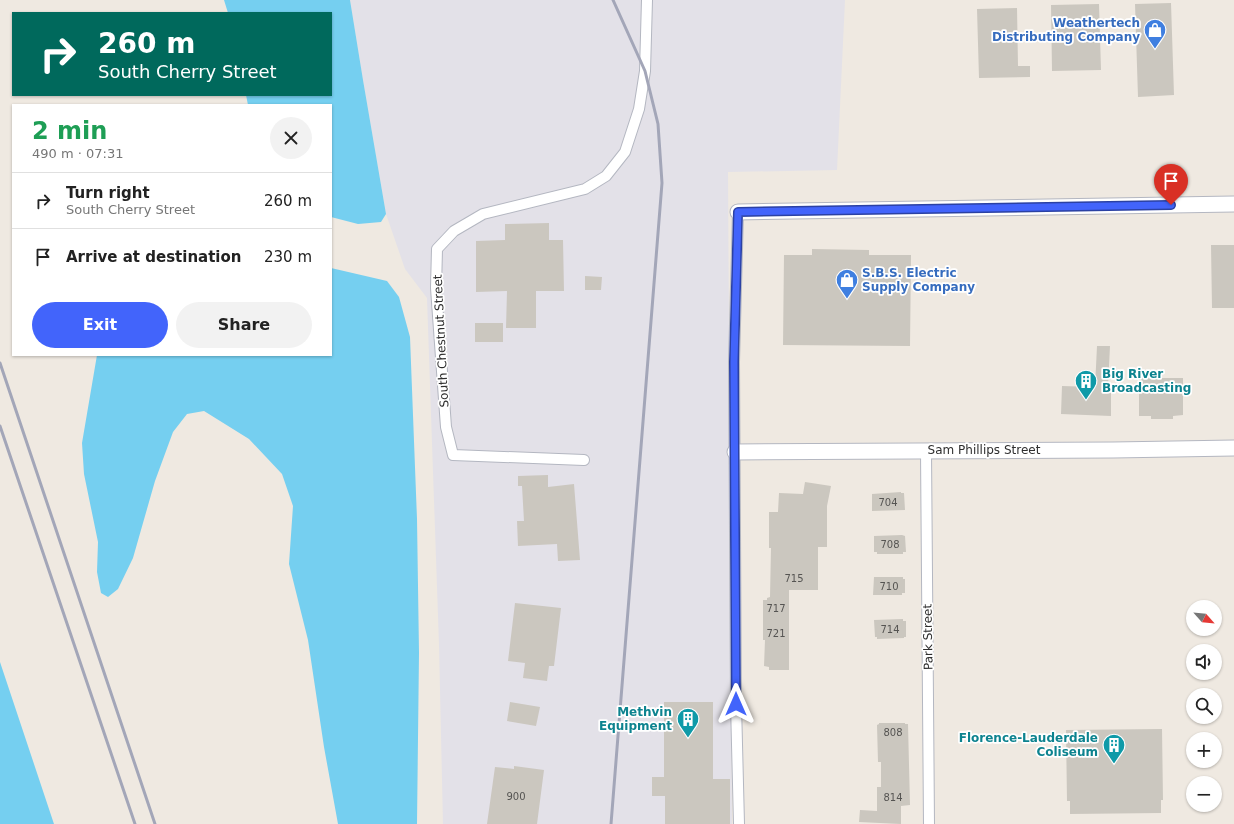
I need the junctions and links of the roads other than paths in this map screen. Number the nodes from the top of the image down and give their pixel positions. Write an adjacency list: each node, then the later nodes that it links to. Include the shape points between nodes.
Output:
1 (647, 0): 7 (street, South Chestnut Street, via 644,71 638,109 625,152 606,176 585,189 483,214 454,231 437,249 436,288 446,427 454,454)
2 (1234, 204): 3 (street)
3 (738, 212): 6 (street, via 734,362)
4 (1234, 448): 5 (street, Sam Phillips Street)
5 (926, 451): 6 (street, Sam Phillips Street); 9 (street, Park Street)
6 (735, 452): 8 (street)
7 (584, 460)
8 (739, 824)
9 (929, 824)

